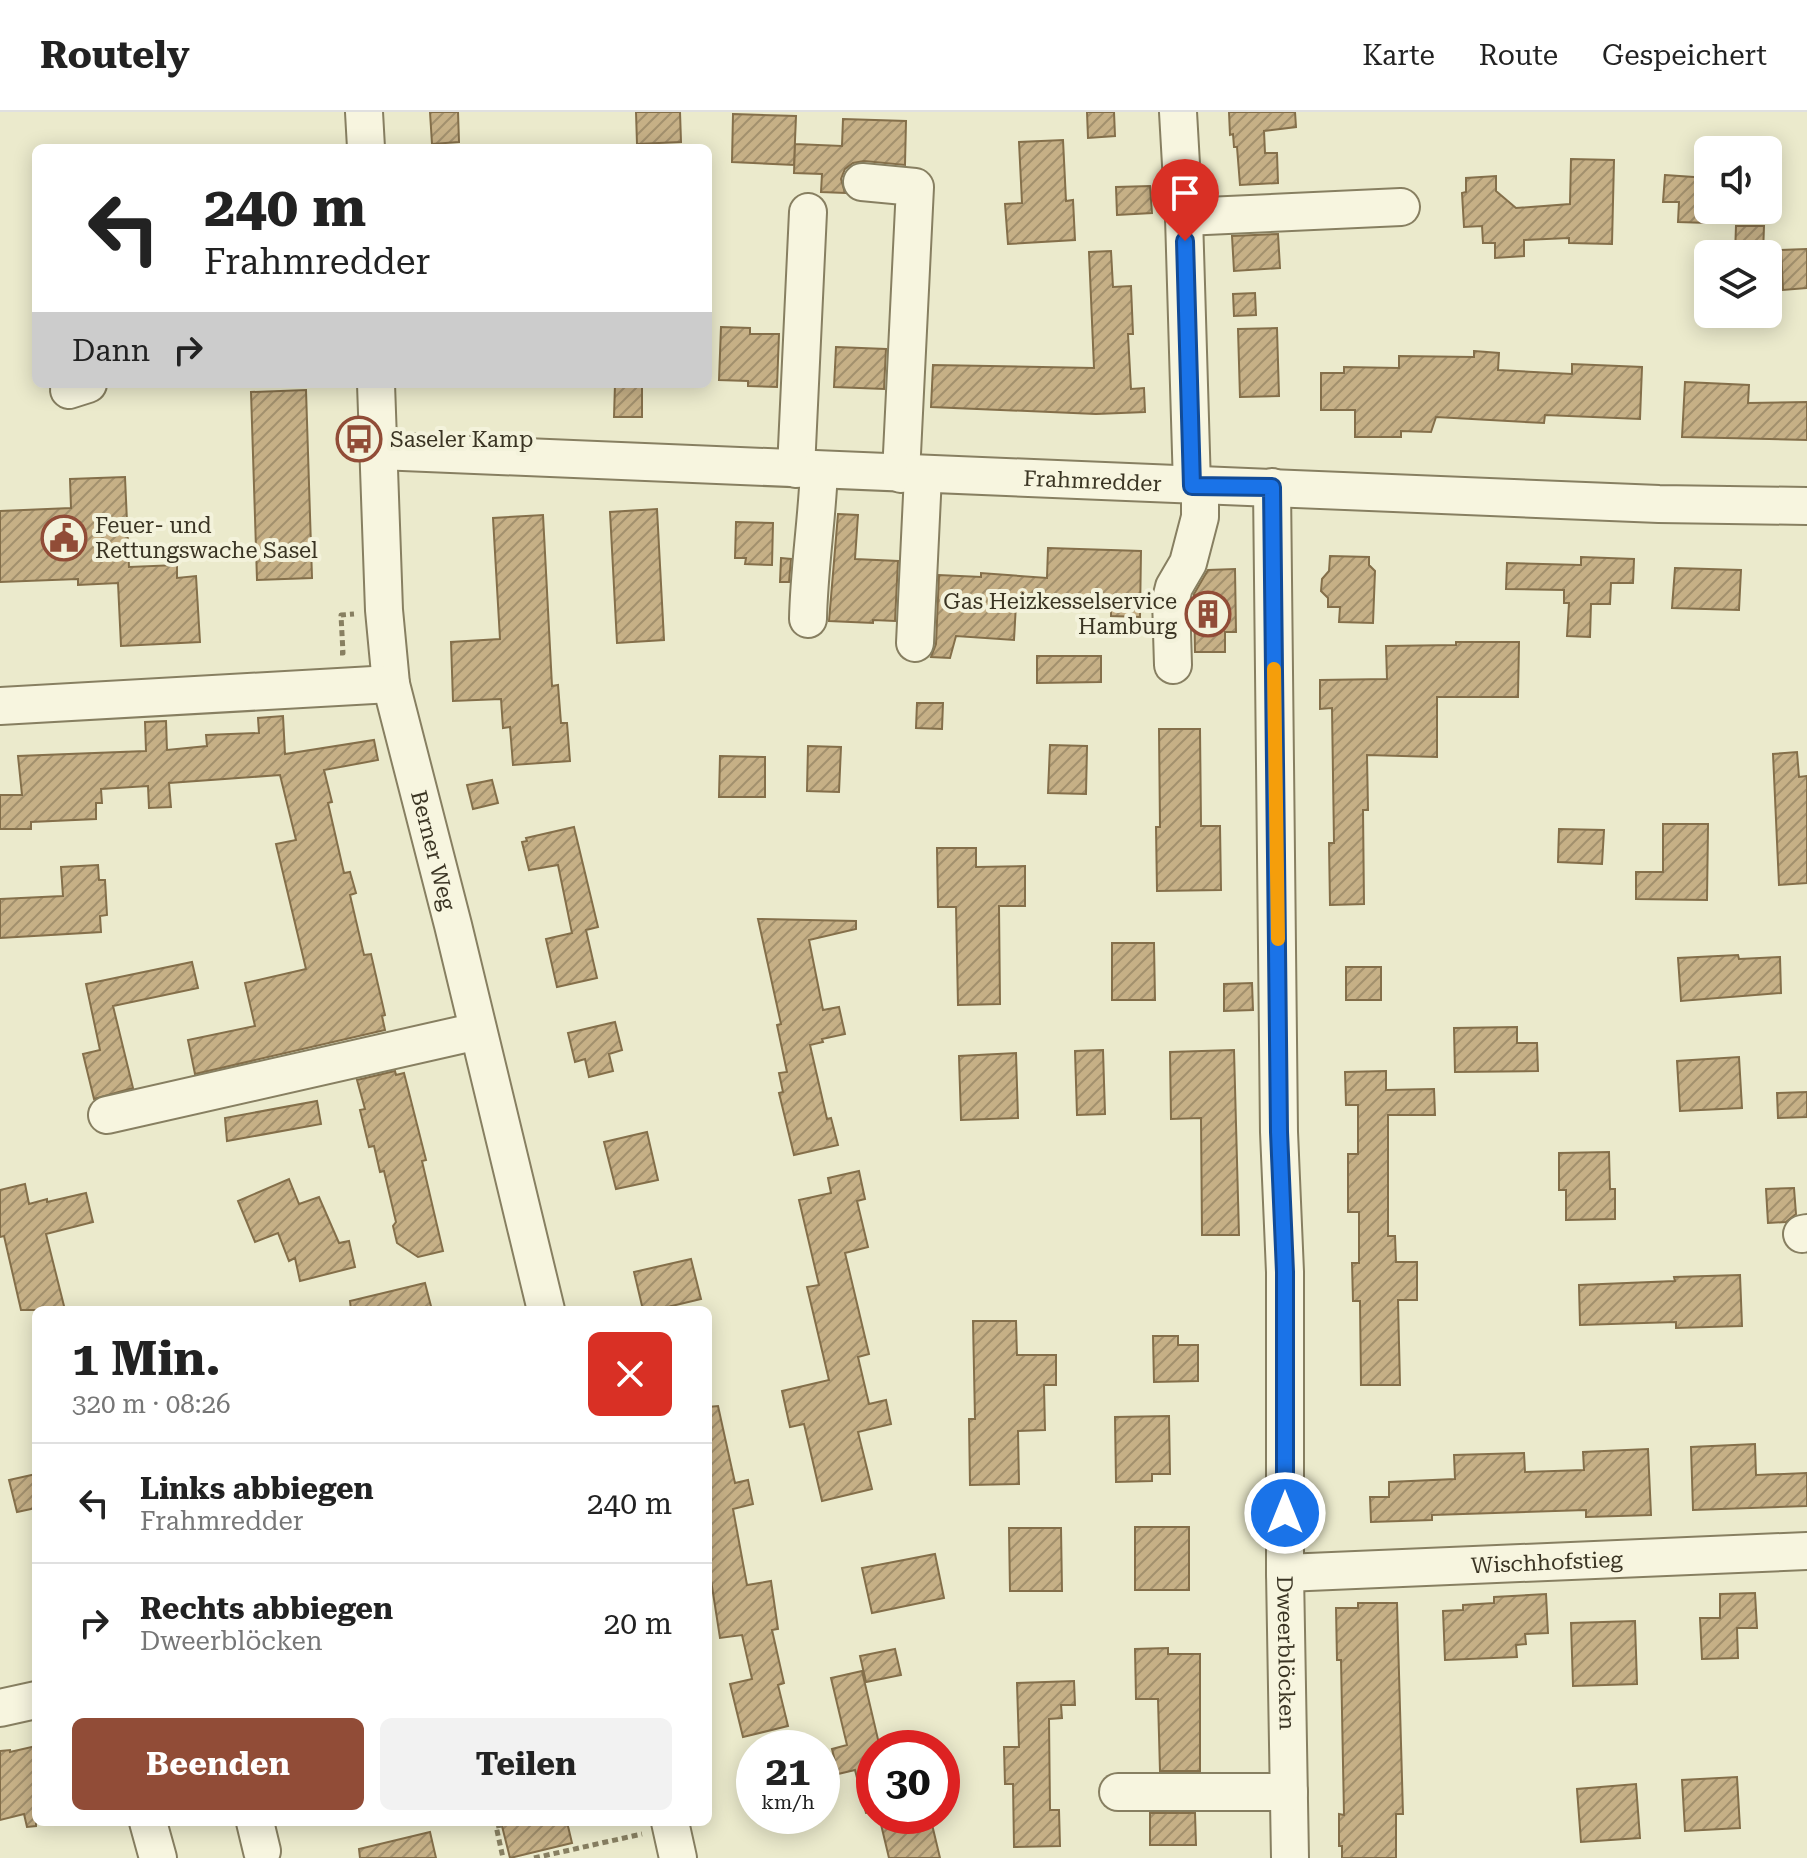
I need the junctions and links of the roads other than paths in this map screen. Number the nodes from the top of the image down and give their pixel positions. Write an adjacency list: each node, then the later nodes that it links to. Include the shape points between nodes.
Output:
1 (364, 112): 3 (street)
2 (1178, 112): 7 (street)
3 (366, 144)
4 (862, 182): 11 (street, via 915,187)
5 (1401, 207): 7 (street)
6 (808, 212): 10 (street)
7 (1184, 217): 12 (street)
8 (376, 388): 9 (street, Berner Weg)
9 (379, 451): 10 (street, Frahmredder); 18 (street, Berner Weg)
10 (808, 470): 11 (street, Frahmredder); 15 (street, via 814,548)
11 (912, 474): 12 (street, Frahmredder); 16 (street)
12 (1196, 486): 13 (street, Frahmredder); 17 (street, via 1200,517 1188,563 1171,599)
13 (1272, 487): 14 (street, Frahmredder); 24 (street, Dweerblöcken)
14 (1807, 506)
15 (808, 619)
16 (915, 643)
17 (1173, 665)
18 (391, 684): 19 (street); 20 (street, Berner Weg)
19 (0, 706)
20 (478, 1031): 21 (street); 22 (street, Berner Weg)
21 (107, 1115)
22 (545, 1306)
23 (1807, 1551): 24 (street, Wischhofstieg)
24 (1285, 1573): 28 (street, Dweerblöcken)
25 (32, 1701): 26 (street)
26 (0, 1708)
27 (1118, 1792): 28 (street)
28 (1289, 1792): 31 (street, Dweerblöcken)
29 (149, 1826): 30 (street)
30 (158, 1858)
31 (1290, 1858)

